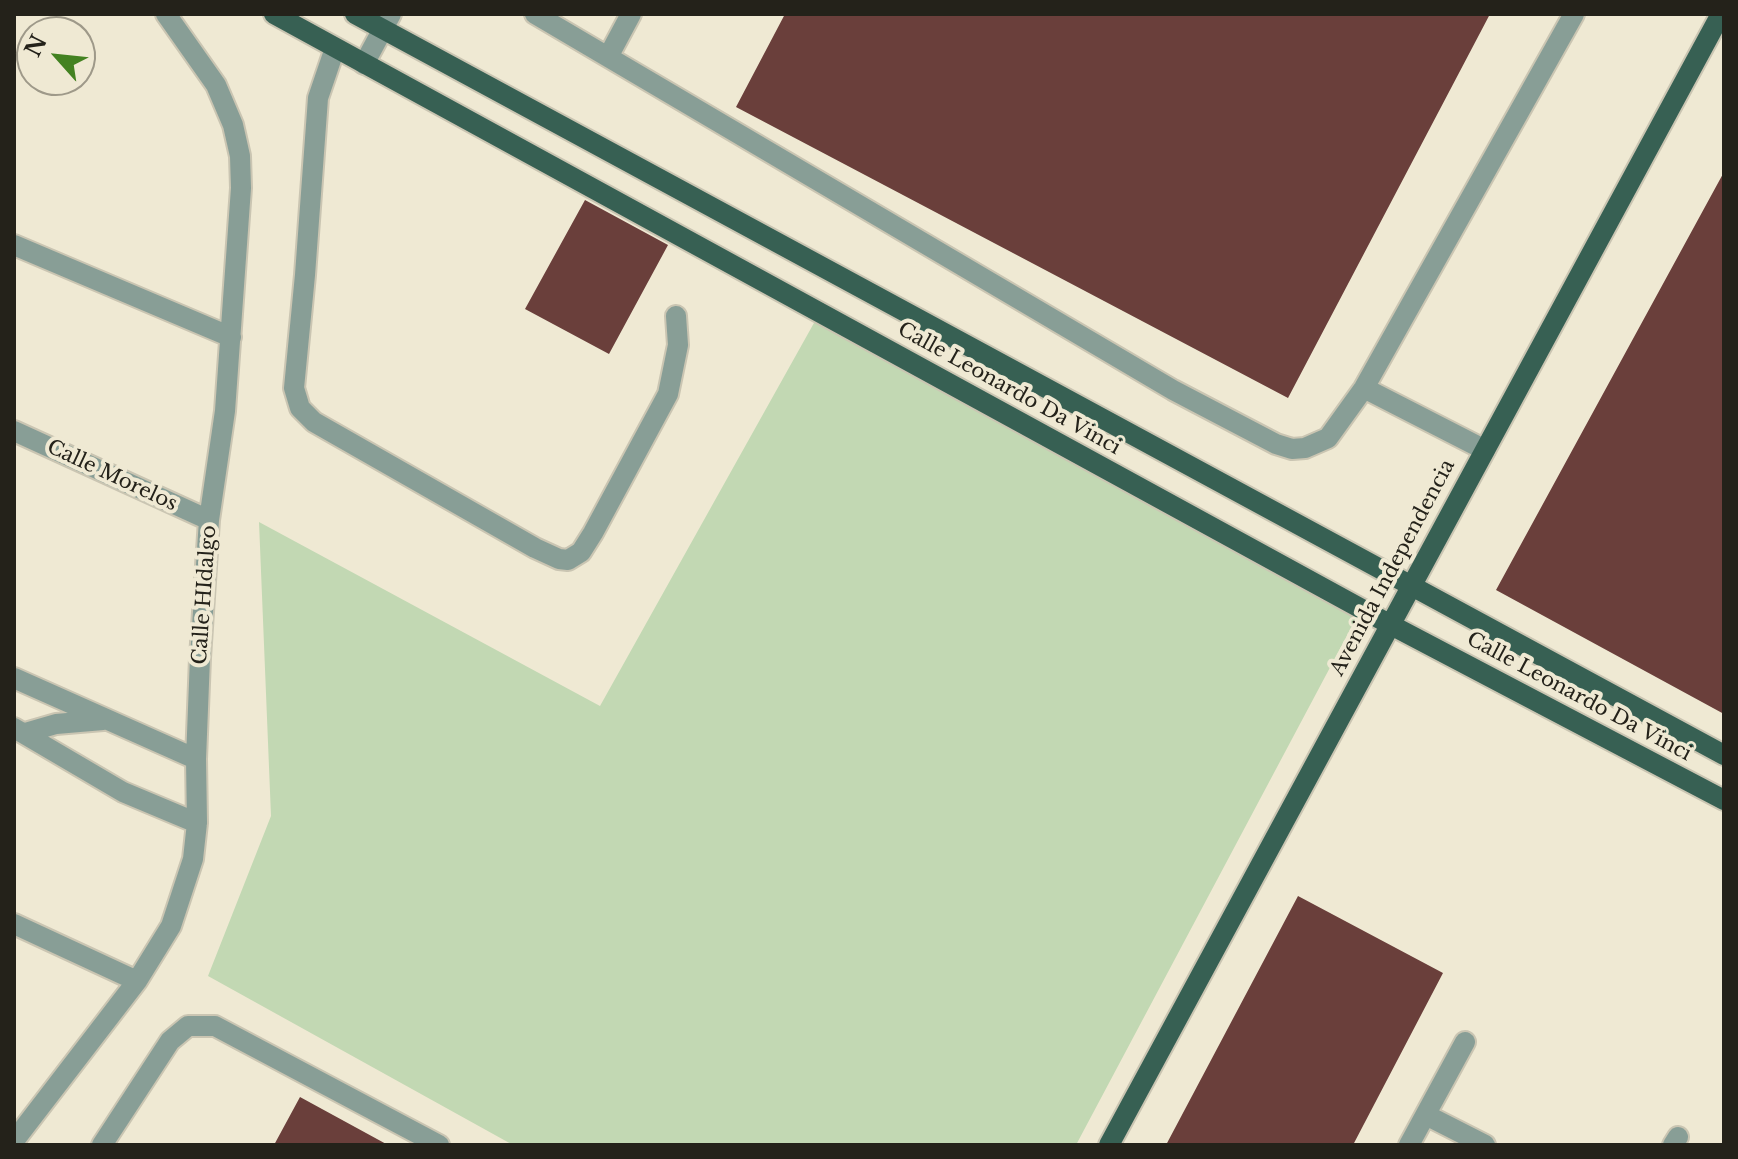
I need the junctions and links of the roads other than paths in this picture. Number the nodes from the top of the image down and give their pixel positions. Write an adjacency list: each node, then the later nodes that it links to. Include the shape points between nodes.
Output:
1 (166, 14): 14 (street, Calle HIdalgo, via 216,85 240,156)
2 (274, 14): 9 (main road, Calle Leonardo Da Vinci)
3 (355, 14): 8 (main road, Calle Leonardo Da Vinci)
4 (535, 14): 10 (street)
5 (631, 14): 10 (street)
6 (1574, 14): 15 (street)
7 (1721, 14): 17 (main road, Avenida Independencia)
8 (387, 22): 11 (street); 19 (main road, Calle Leonardo Da Vinci)
9 (335, 48): 11 (main road, Calle Leonardo Da Vinci); 13 (street, via 318,98 294,388 300,408 314,422 535,548 559,559 575,558 668,394 678,345)
10 (608, 57): 15 (street, via 1173,390 1276,444 1305,448 1328,438)
11 (364, 64): 20 (main road, Calle Leonardo Da Vinci)
12 (14, 245): 14 (street)
13 (676, 316)
14 (231, 337): 18 (street, Calle HIdalgo)
15 (1364, 388): 17 (street)
16 (14, 431): 18 (street, Calle Morelos)
17 (1485, 450): 19 (main road, Avenida Independencia)
18 (209, 520): 25 (street, Calle HIdalgo)
19 (1410, 586): 20 (main road, Avenida Independencia); 24 (main road, Calle Leonardo Da Vinci)
20 (1391, 625): 26 (main road, Calle Leonardo Da Vinci); 37 (main road, Avenida Independencia)
21 (14, 678): 22 (street)
22 (107, 720): 23 (street); 25 (street)
23 (19, 731): 27 (street, via 123,792)
24 (1724, 755)
25 (196, 759): 27 (street, Calle HIdalgo)
26 (1724, 800)
27 (197, 823): 29 (street, Calle HIdalgo, via 193,859 171,926)
28 (14, 924): 29 (street)
29 (137, 981): 32 (street, Calle HIdalgo)
30 (1465, 1042): 33 (street)
31 (14, 1103): 32 (street)
32 (34, 1113): 34 (street, Calle HIdalgo)
33 (1426, 1115): 38 (street); 39 (street)
34 (14, 1141)
35 (102, 1145): 36 (street, via 170,1041 188,1026 215,1026)
36 (439, 1145)
37 (1109, 1145)
38 (1409, 1145)
39 (1485, 1145)

